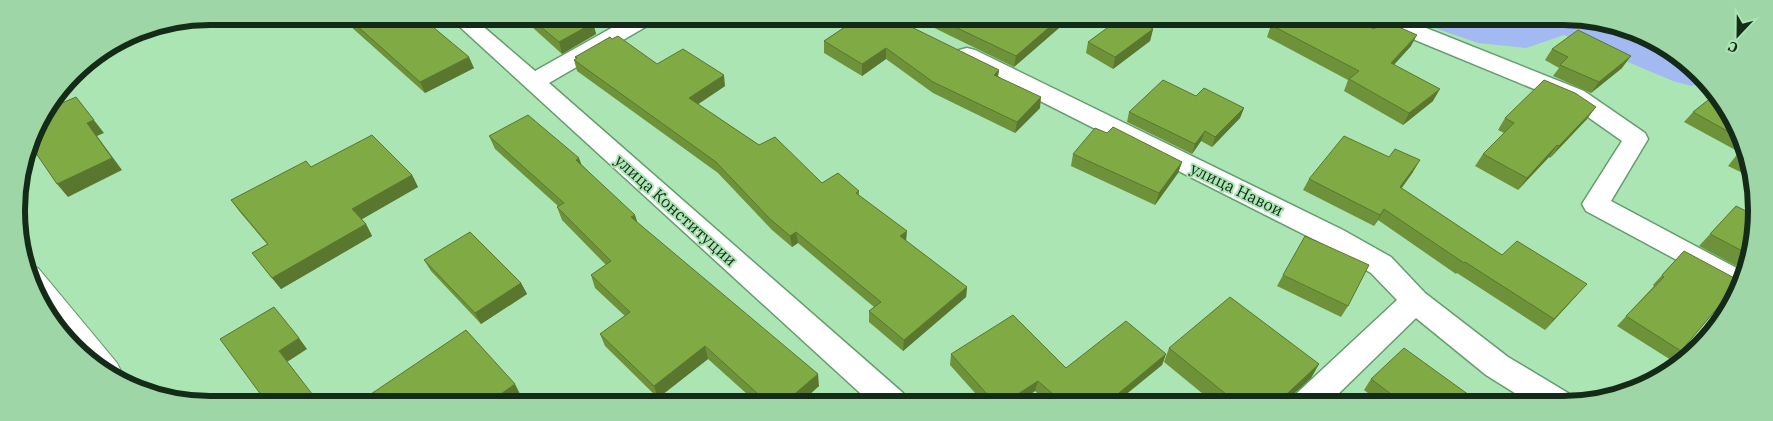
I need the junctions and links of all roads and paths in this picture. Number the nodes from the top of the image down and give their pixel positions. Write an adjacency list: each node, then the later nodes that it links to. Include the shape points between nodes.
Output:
1 (470, 25): 5 (street, улица Конституции)
2 (632, 25): 5 (street)
3 (1418, 25): 6 (street, via 1576,97 1636,139 1595,204)
4 (943, 43): 7 (street, улица Навои, via 1333,236 1381,265)
5 (534, 82): 10 (street, улица Конституции)
6 (1735, 280)
7 (1415, 301): 11 (street); 12 (street, улица Навои, via 1497,366)
8 (51, 304): 9 (main road)
9 (86, 348)
10 (884, 396)
11 (1315, 396)
12 (1546, 396)

